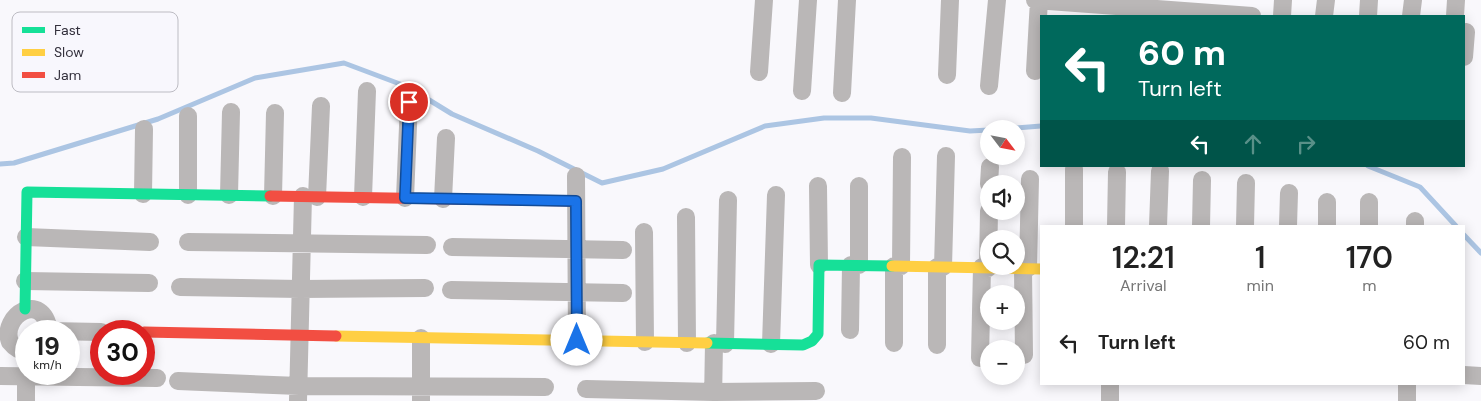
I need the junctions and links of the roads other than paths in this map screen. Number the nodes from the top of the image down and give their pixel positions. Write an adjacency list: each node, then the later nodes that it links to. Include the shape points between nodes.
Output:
1 (764, 0): 26 (street)
2 (808, 0): 30 (street)
3 (847, 0): 31 (street)
4 (950, 0): 27 (street)
5 (997, 0): 28 (street)
6 (1035, 0): 7 (street)
7 (1039, 0): 13 (street); 25 (street)
8 (1283, 0): 18 (street)
9 (1326, 0): 19 (street)
10 (1369, 0): 20 (street)
11 (1413, 0): 21 (street)
12 (1456, 0): 22 (street)
13 (1073, 5): 14 (street)
14 (1117, 7): 15 (street)
15 (1162, 9): 16 (street)
16 (1204, 10): 17 (street)
17 (1244, 10)
18 (1282, 15)
19 (1324, 15)
20 (1368, 15)
21 (1411, 15)
22 (1455, 15)
23 (1470, 33): 24 (street)
24 (1465, 53)
25 (1034, 71)
26 (759, 72)
27 (947, 75)
28 (989, 86)
29 (367, 91): 57 (street)
30 (802, 91)
31 (842, 93)
32 (409, 102): 58 (street)
33 (321, 106): 55 (street)
34 (231, 112): 53 (street)
35 (275, 113): 54 (street)
36 (188, 116): 52 (street)
37 (144, 129): 51 (street)
38 (446, 138): 59 (street)
39 (946, 156): 85 (street)
40 (902, 157): 84 (street)
41 (1074, 169): 65 (street)
42 (1160, 171): 67 (street)
43 (1117, 172): 66 (street)
44 (576, 176): 61 (street)
45 (1030, 180): 87 (street)
46 (1202, 180): 68 (street)
47 (1246, 183): 69 (street)
48 (818, 186): 82 (street)
49 (859, 186): 83 (street)
50 (1289, 193): 70 (street)
51 (143, 194): 52 (street); 74 (street, via 28,192)
52 (188, 195): 53 (street)
53 (230, 195): 54 (street)
54 (273, 196): 55 (street)
55 (310, 196): 57 (street); 77 (street)
56 (776, 196): 111 (street)
57 (363, 197): 58 (street)
58 (405, 198): 59 (street)
59 (443, 198): 61 (street)
60 (728, 200): 109 (street)
61 (576, 201): 80 (street)
62 (1327, 202): 71 (street)
63 (1369, 202): 72 (street)
64 (686, 217): 108 (street)
65 (1074, 225)
66 (1116, 225)
67 (1158, 225)
68 (1201, 225)
69 (1245, 225)
70 (1288, 225)
71 (1327, 225)
72 (1369, 225)
73 (644, 232): 106 (street)
74 (26, 237): 75 (street); 89 (street)
75 (150, 242)
76 (188, 242): 77 (street)
77 (302, 244): 78 (street); 93 (street)
78 (427, 245)
79 (452, 248): 80 (street)
80 (577, 250): 81 (street); 95 (street)
81 (624, 250)
82 (820, 265): 83 (street); 111 (street, via 818,334 803,345)
83 (855, 265): 84 (street); 100 (street)
84 (897, 266): 85 (street); 110 (street)
85 (940, 267): 86 (street); 112 (street)
86 (980, 268)
87 (1031, 268): 107 (street)
88 (985, 275): 105 (street)
89 (25, 281): 90 (street); 97 (street)
90 (149, 283)
91 (180, 287): 93 (street)
92 (425, 288): 93 (street)
93 (300, 289): 102 (street)
94 (451, 290): 95 (street)
95 (577, 293): 96 (street); 104 (street)
96 (623, 293)
97 (25, 309): 98 (street, via 34,309); 99 (street, via 16,312)
98 (46, 320)
99 (3, 329): 113 (street)
100 (850, 330)
101 (155, 332): 102 (street)
102 (299, 335): 103 (street); 127 (street)
103 (422, 338): 104 (street); 128 (street)
104 (577, 340): 106 (street)
105 (981, 340)
106 (645, 342): 108 (street)
107 (1025, 342)
108 (687, 343): 109 (street)
109 (720, 343): 111 (street); 129 (street)
110 (894, 343)
111 (771, 344)
112 (937, 345)
113 (15, 347)
114 (15, 375): 116 (street)
115 (1465, 375): 118 (street)
116 (0, 376)
117 (80, 376): 119 (street)
118 (1481, 376)
119 (157, 378)
120 (178, 381): 127 (street)
121 (26, 385): 130 (street)
122 (1110, 385): 131 (street)
123 (1407, 385): 132 (street)
124 (546, 387): 128 (street)
125 (586, 389): 129 (street)
126 (816, 391): 129 (street)
127 (299, 393): 128 (street)
128 (421, 394)
129 (713, 397)
130 (26, 401)
131 (1110, 401)
132 (1406, 401)

